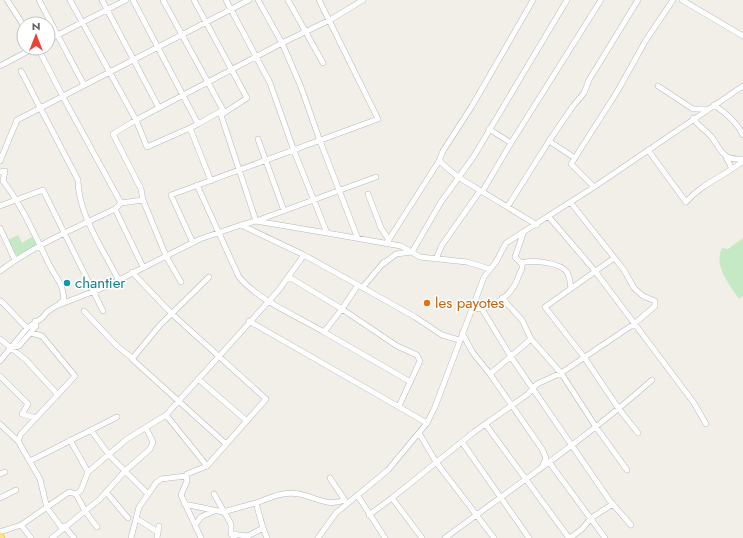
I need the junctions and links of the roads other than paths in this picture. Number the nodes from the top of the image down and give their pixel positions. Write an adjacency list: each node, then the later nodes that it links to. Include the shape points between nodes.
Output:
1 (7, 0): 24 (street)
2 (39, 0): 30 (street)
3 (70, 0): 26 (street)
4 (102, 0): 23 (street)
5 (126, 0): 23 (street)
6 (133, 0): 33 (street)
7 (163, 0): 29 (street)
8 (194, 0): 27 (street)
9 (226, 0): 22 (street)
10 (249, 0): 22 (street)
11 (258, 0): 32 (street)
12 (288, 0): 28 (street)
13 (319, 0): 25 (street)
14 (363, 0): 21 (street)
15 (534, 0): 71 (street)
16 (568, 0): 58 (street)
17 (601, 0): 63 (street)
18 (638, 0): 62 (street, via 589,80 584,93)
19 (673, 0): 67 (street)
20 (682, 0): 31 (street)
21 (356, 2): 25 (street)
22 (230, 9): 27 (street); 36 (street)
23 (106, 10): 26 (street); 37 (street)
24 (17, 16)
25 (330, 20): 28 (street); 61 (street, via 378,119)
26 (82, 22): 30 (street); 42 (street)
27 (205, 22): 29 (street); 40 (street)
28 (306, 31): 32 (street); 38 (street)
29 (181, 34): 33 (street); 43 (street)
30 (58, 35): 44 (street)
31 (743, 36)
32 (282, 44): 36 (street); 61 (street, via 301,87)
33 (158, 47): 37 (street); 47 (street)
34 (19, 56): 39 (street)
35 (42, 56): 48 (street)
36 (256, 58): 40 (street); 65 (street, via 270,83)
37 (134, 59): 42 (street); 50 (street)
38 (323, 63)
39 (0, 66)
40 (232, 70): 43 (street); 53 (street, via 247,98)
41 (22, 71): 51 (street)
42 (109, 72): 44 (street); 55 (street)
43 (208, 83): 47 (street); 53 (street)
44 (84, 85): 48 (street)
45 (658, 86): 52 (street, via 692,109)
46 (743, 86): 49 (street)
47 (183, 96): 50 (street); 56 (street)
48 (62, 97): 51 (street); 86 (street)
49 (714, 105): 52 (street); 59 (street, via 740,127)
50 (159, 108): 55 (street)
51 (40, 109): 70 (street, via 17,120); 93 (street, via 78,180 78,192)
52 (708, 109): 54 (street)
53 (222, 112): 56 (street); 73 (street)
54 (693, 118): 64 (street); 66 (street)
55 (136, 120): 57 (street, via 147,147); 84 (street, via 113,134 141,189)
56 (198, 124): 57 (street)
57 (190, 128): 77 (street)
58 (489, 129): 63 (street); 76 (street, via 474,156)
59 (743, 135)
60 (258, 139): 68 (street)
61 (320, 141): 65 (street); 80 (street)
62 (549, 141): 67 (street); 89 (street)
63 (511, 143): 81 (street)
64 (648, 150): 72 (street, via 686,202 692,194); 79 (street)
65 (294, 151): 68 (street); 85 (street)
66 (726, 157): 69 (street); 72 (street)
67 (575, 158): 79 (street, via 571,164)
68 (266, 160): 73 (street); 91 (street)
69 (743, 160): 72 (street)
70 (0, 161)
71 (439, 161): 76 (street); 104 (street)
72 (732, 169)
73 (238, 171): 77 (street); 94 (street)
74 (0, 172): 83 (street, via 5,171 3,181)
75 (376, 177): 80 (street)
76 (458, 177): 81 (street); 107 (street)
77 (211, 181): 78 (street)
78 (197, 186): 98 (street); 103 (street, via 170,195)
79 (594, 188): 87 (street)
80 (339, 191): 85 (street); 102 (street)
81 (481, 191): 89 (street); 111 (street, via 442,244)
82 (368, 194): 104 (street)
83 (18, 200): 88 (street); 99 (street, via 43,190); 105 (street)
84 (143, 200): 86 (street); 109 (street)
85 (313, 200): 91 (street); 100 (street)
86 (121, 203): 90 (street)
87 (571, 203): 92 (street); 110 (street)
88 (0, 206)
89 (508, 206): 96 (street)
90 (115, 209): 93 (street); 115 (street)
91 (284, 211): 94 (street)
92 (549, 217): 96 (street); 118 (street)
93 (89, 221): 99 (street); 122 (street)
94 (256, 221): 95 (street); 100 (street)
95 (241, 225): 98 (street); 108 (street)
96 (537, 225): 101 (street)
97 (0, 228): 112 (street)
98 (219, 231): 103 (street); 129 (street, via 239,277 244,284)
99 (63, 233): 105 (street); 126 (street)
100 (327, 233): 102 (street)
101 (522, 234): 113 (street, via 515,257); 116 (street, via 506,243)
102 (358, 239): 104 (street)
103 (193, 242): 109 (street)
104 (388, 242): 106 (street)
105 (40, 246): 112 (street); 130 (street, via 63,289 64,300)
106 (401, 246): 107 (street); 114 (street)
107 (412, 252): 111 (street, via 417,256); 114 (street, via 396,254)
108 (304, 254): 121 (street); 124 (street)
109 (166, 256): 115 (street); 123 (street)
110 (614, 258): 118 (street); 139 (street, via 634,288 656,302 655,306)
111 (436, 259): 116 (street, via 471,263)
112 (15, 260): 117 (street)
113 (521, 263): 125 (street, via 539,260 564,270 569,276); 127 (street, via 518,282 512,291)
114 (383, 264): 124 (street)
115 (143, 267): 119 (street)
116 (490, 269): 132 (street, via 484,277)
117 (0, 271)
118 (595, 271): 125 (street); 139 (street)
119 (132, 272): 122 (street); 136 (street)
120 (209, 277): 136 (street)
121 (289, 277): 129 (street); 131 (street)
122 (118, 279): 126 (street)
123 (181, 282)
124 (361, 286): 131 (street); 146 (street, via 442,335)
125 (571, 288): 150 (street, via 545,307)
126 (92, 291): 130 (street); 135 (street)
127 (502, 298): 133 (street); 144 (street, via 522,320)
128 (0, 300): 140 (street)
129 (269, 301): 138 (street); 141 (street)
130 (56, 306): 137 (street)
131 (342, 309): 141 (street); 158 (street, via 397,346 417,355 420,361)
132 (472, 309): 133 (street); 143 (street)
133 (482, 309): 149 (street)
134 (84, 311): 151 (street)
135 (103, 311)
136 (172, 314): 148 (street); 151 (street, via 152,333)
137 (35, 321): 140 (street); 142 (street, via 36,326)
138 (249, 321): 148 (street); 163 (street)
139 (634, 324): 150 (street); 171 (street, via 694,403)
140 (27, 328): 147 (street)
141 (324, 332): 158 (street)
142 (31, 333): 147 (street, via 17,347); 160 (street, via 42,336 75,376)
143 (462, 334): 146 (street); 154 (street)
144 (531, 338): 149 (street); 153 (street)
145 (0, 339): 147 (street)
146 (459, 340): 169 (street)
147 (11, 348): 152 (street); 160 (street, via 26,360)
148 (219, 357): 156 (street); 168 (street, via 266,399)
149 (511, 357): 154 (street); 159 (street)
150 (584, 357): 153 (street); 164 (street)
151 (132, 358): 161 (street)
152 (0, 361)
153 (561, 373): 159 (street, via 543,380); 173 (street)
154 (490, 374): 162 (street)
155 (1, 377): 167 (street, via 28,404 22,414)
156 (198, 379): 161 (street); 168 (street)
157 (652, 380): 164 (street)
158 (409, 381): 163 (street)
159 (532, 388): 162 (street); 182 (street)
160 (58, 395): 167 (street)
161 (179, 400): 165 (street); 181 (street)
162 (512, 405): 172 (street); 187 (street, via 544,453 546,458)
163 (398, 406): 169 (street)
164 (619, 409): 173 (street); 177 (street)
165 (166, 415): 174 (street); 188 (street)
166 (117, 417): 175 (street)
167 (35, 418): 179 (street)
168 (247, 422): 181 (street)
169 (427, 423): 176 (street)
170 (0, 424): 179 (street)
171 (706, 424)
172 (486, 425): 180 (street); 194 (street)
173 (596, 427): 182 (street); 189 (street)
174 (146, 428): 183 (street, via 127,439); 190 (street, via 153,445)
175 (91, 430): 178 (street); 183 (street)
176 (419, 433): 185 (street); 200 (street, via 388,470)
177 (638, 433)
178 (70, 440): 184 (street); 191 (street)
179 (18, 441): 184 (street)
180 (462, 442): 185 (street); 203 (street)
181 (226, 443): 188 (street)
182 (572, 446): 186 (street); 207 (street)
183 (110, 455): 190 (street); 191 (street)
184 (30, 462): 208 (street, via 40,479)
185 (436, 462): 202 (street); 213 (street)
186 (549, 462): 187 (street); 215 (street)
187 (543, 465): 194 (street)
188 (207, 466): 192 (street)
189 (627, 470)
190 (126, 471): 196 (street); 198 (street)
191 (88, 472): 197 (street, via 81,490)
192 (186, 476): 198 (street, via 161,480); 206 (street, via 187,481 180,493)
193 (330, 478): 204 (street)
194 (524, 479): 203 (street); 240 (street)
195 (16, 490): 201 (street)
196 (106, 492): 209 (street); 214 (street)
197 (76, 494): 208 (street, via 69,492); 209 (street)
198 (148, 494): 216 (street, via 139,507)
199 (214, 494): 211 (street)
200 (358, 496): 204 (street); 212 (street)
201 (0, 498)
202 (392, 498): 212 (street); 236 (street)
203 (500, 498): 213 (street); 239 (street)
204 (346, 502): 205 (street, via 325,503 298,494 273,496); 234 (street)
205 (256, 503): 211 (street); 223 (street)
206 (184, 504): 210 (street); 218 (street)
207 (613, 504): 215 (street); 219 (street)
208 (47, 508): 217 (street); 221 (street)
209 (85, 511): 221 (street); 222 (street)
210 (214, 511): 211 (street); 218 (street, via 201,517)
211 (223, 512): 226 (street, via 230,524)
212 (369, 514): 235 (street)
213 (476, 515): 237 (street); 238 (street)
214 (128, 518)
215 (591, 518): 240 (street); 241 (street)
216 (137, 519): 225 (street); 230 (street)
217 (21, 525): 224 (street); 227 (street)
218 (195, 525): 232 (street)
219 (631, 525)
220 (159, 526): 225 (street)
221 (63, 527): 228 (street); 229 (street)
222 (97, 527)
223 (263, 528): 226 (street, via 248,536); 233 (street)
224 (0, 532)
225 (158, 532): 231 (street)
226 (232, 536)
227 (31, 538)
228 (52, 538)
229 (74, 538)
230 (131, 538)
231 (157, 538)
232 (201, 538)
233 (267, 538)
234 (318, 538)
235 (385, 538)
236 (422, 538)
237 (445, 538)
238 (494, 538)
239 (529, 538)
240 (570, 538)
241 (605, 538)

